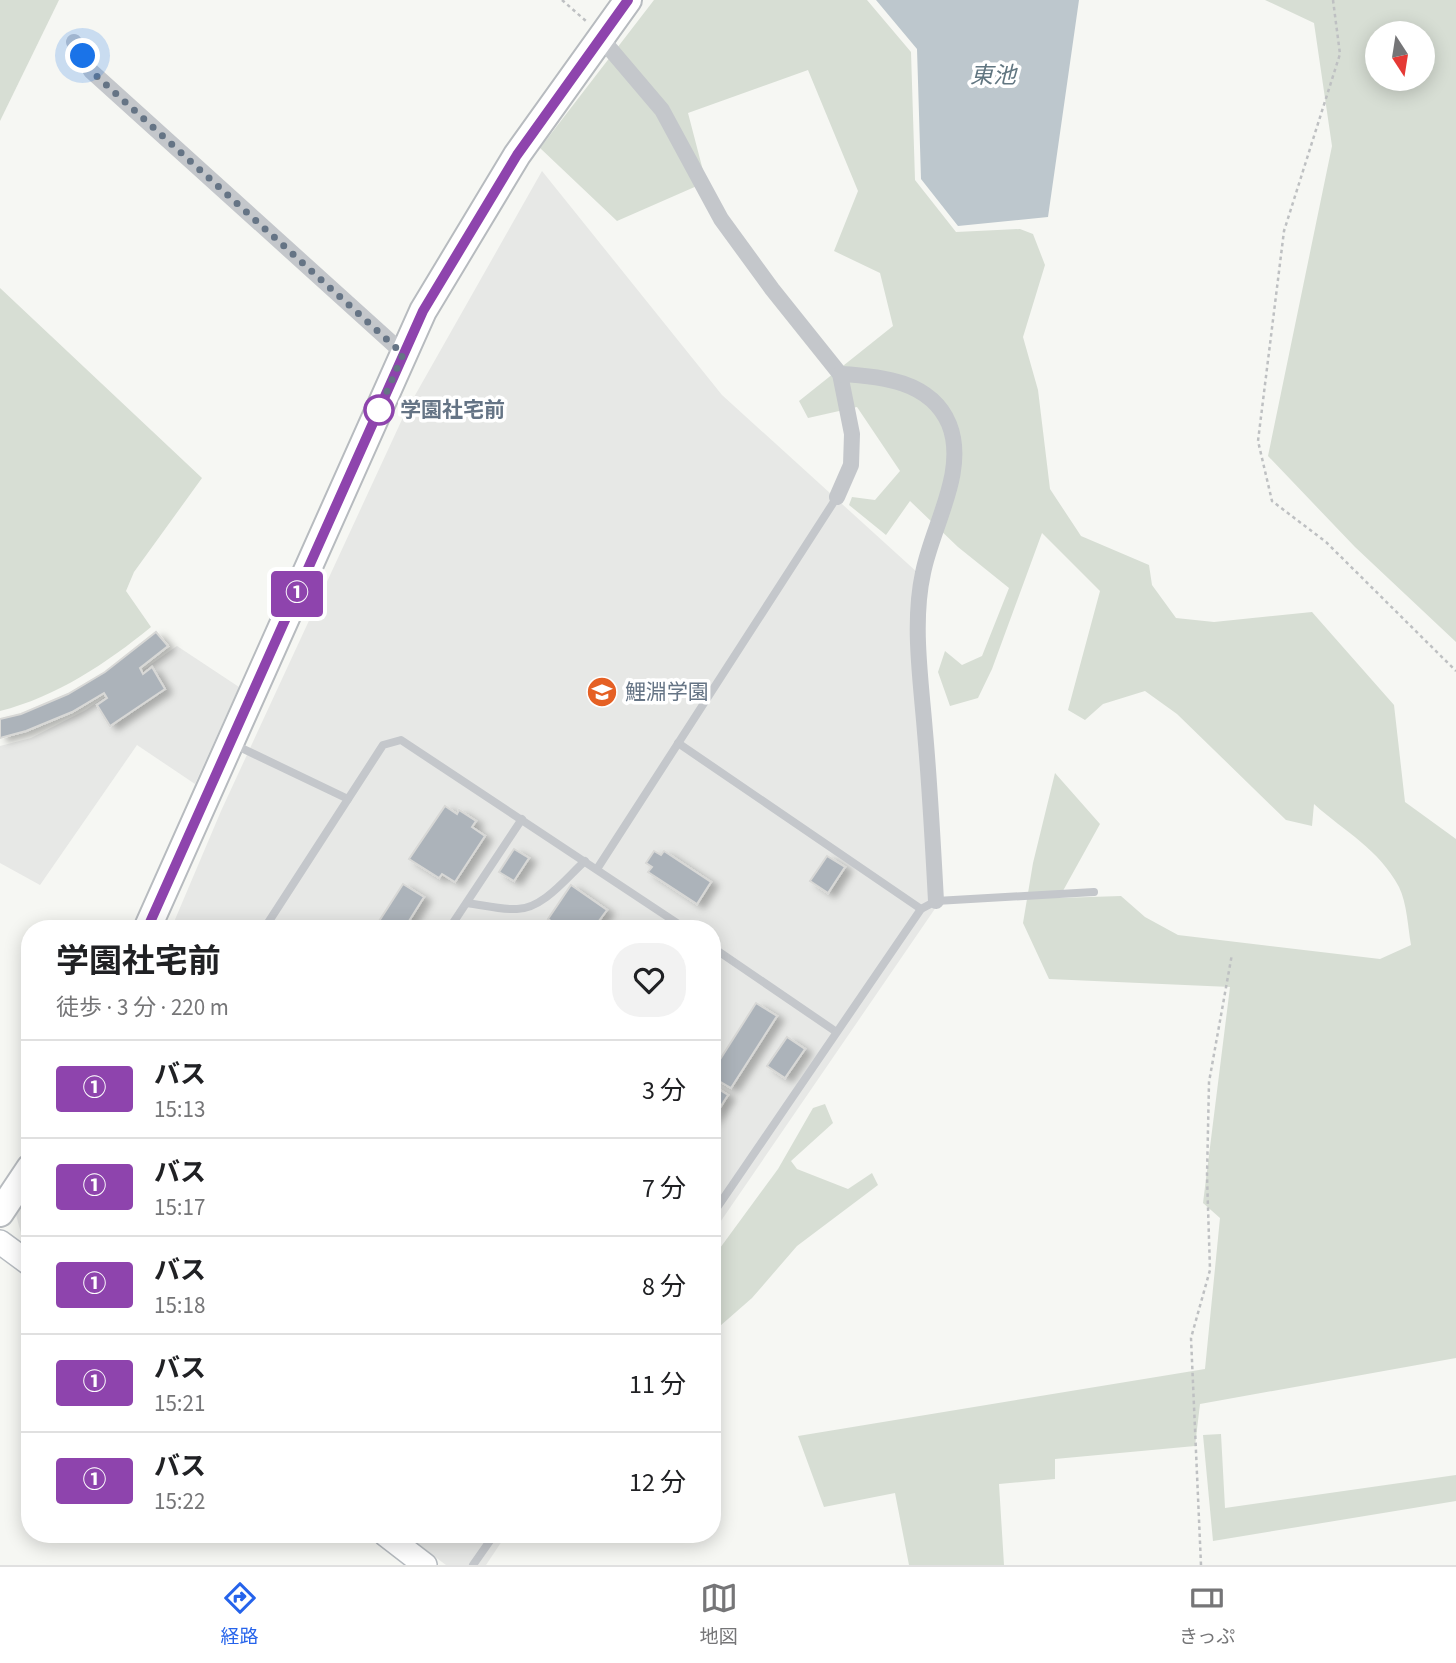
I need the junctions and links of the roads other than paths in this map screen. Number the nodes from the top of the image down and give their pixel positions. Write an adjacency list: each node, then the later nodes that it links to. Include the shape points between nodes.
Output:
1 (628, 0): 2 (main road)
2 (600, 37): 4 (main road, via 463,240); 5 (street, via 662,110 721,219)
3 (74, 41): 4 (street, via 91,71)
4 (403, 354): 7 (main road)
5 (840, 374): 6 (street, via 852,434 851,465); 15 (street, via 884,376 913,387 937,405 956,447 922,574 919,627)
6 (837, 497): 8 (lane)
7 (230, 742): 9 (lane); 16 (main road)
8 (678, 743): 12 (lane); 15 (lane)
9 (348, 799): 10 (lane, via 383,746 401,740); 17 (lane)
10 (522, 819): 11 (lane); 14 (lane)
11 (585, 860): 12 (lane); 14 (lane, via 527,908)
12 (597, 869): 19 (lane)
13 (1094, 892): 15 (lane)
14 (467, 903): 18 (lane)
15 (929, 905): 21 (lane)
16 (151, 920)
17 (270, 920)
18 (455, 920)
19 (673, 920)
20 (721, 953): 21 (lane)
21 (835, 1031): 23 (lane)
22 (21, 1182): 24 (main road)
23 (721, 1199)
24 (0, 1213)
25 (0, 1242): 26 (street)
26 (21, 1257)
27 (396, 1543): 29 (street)
28 (488, 1543): 30 (lane)
29 (425, 1565)
30 (473, 1565)

